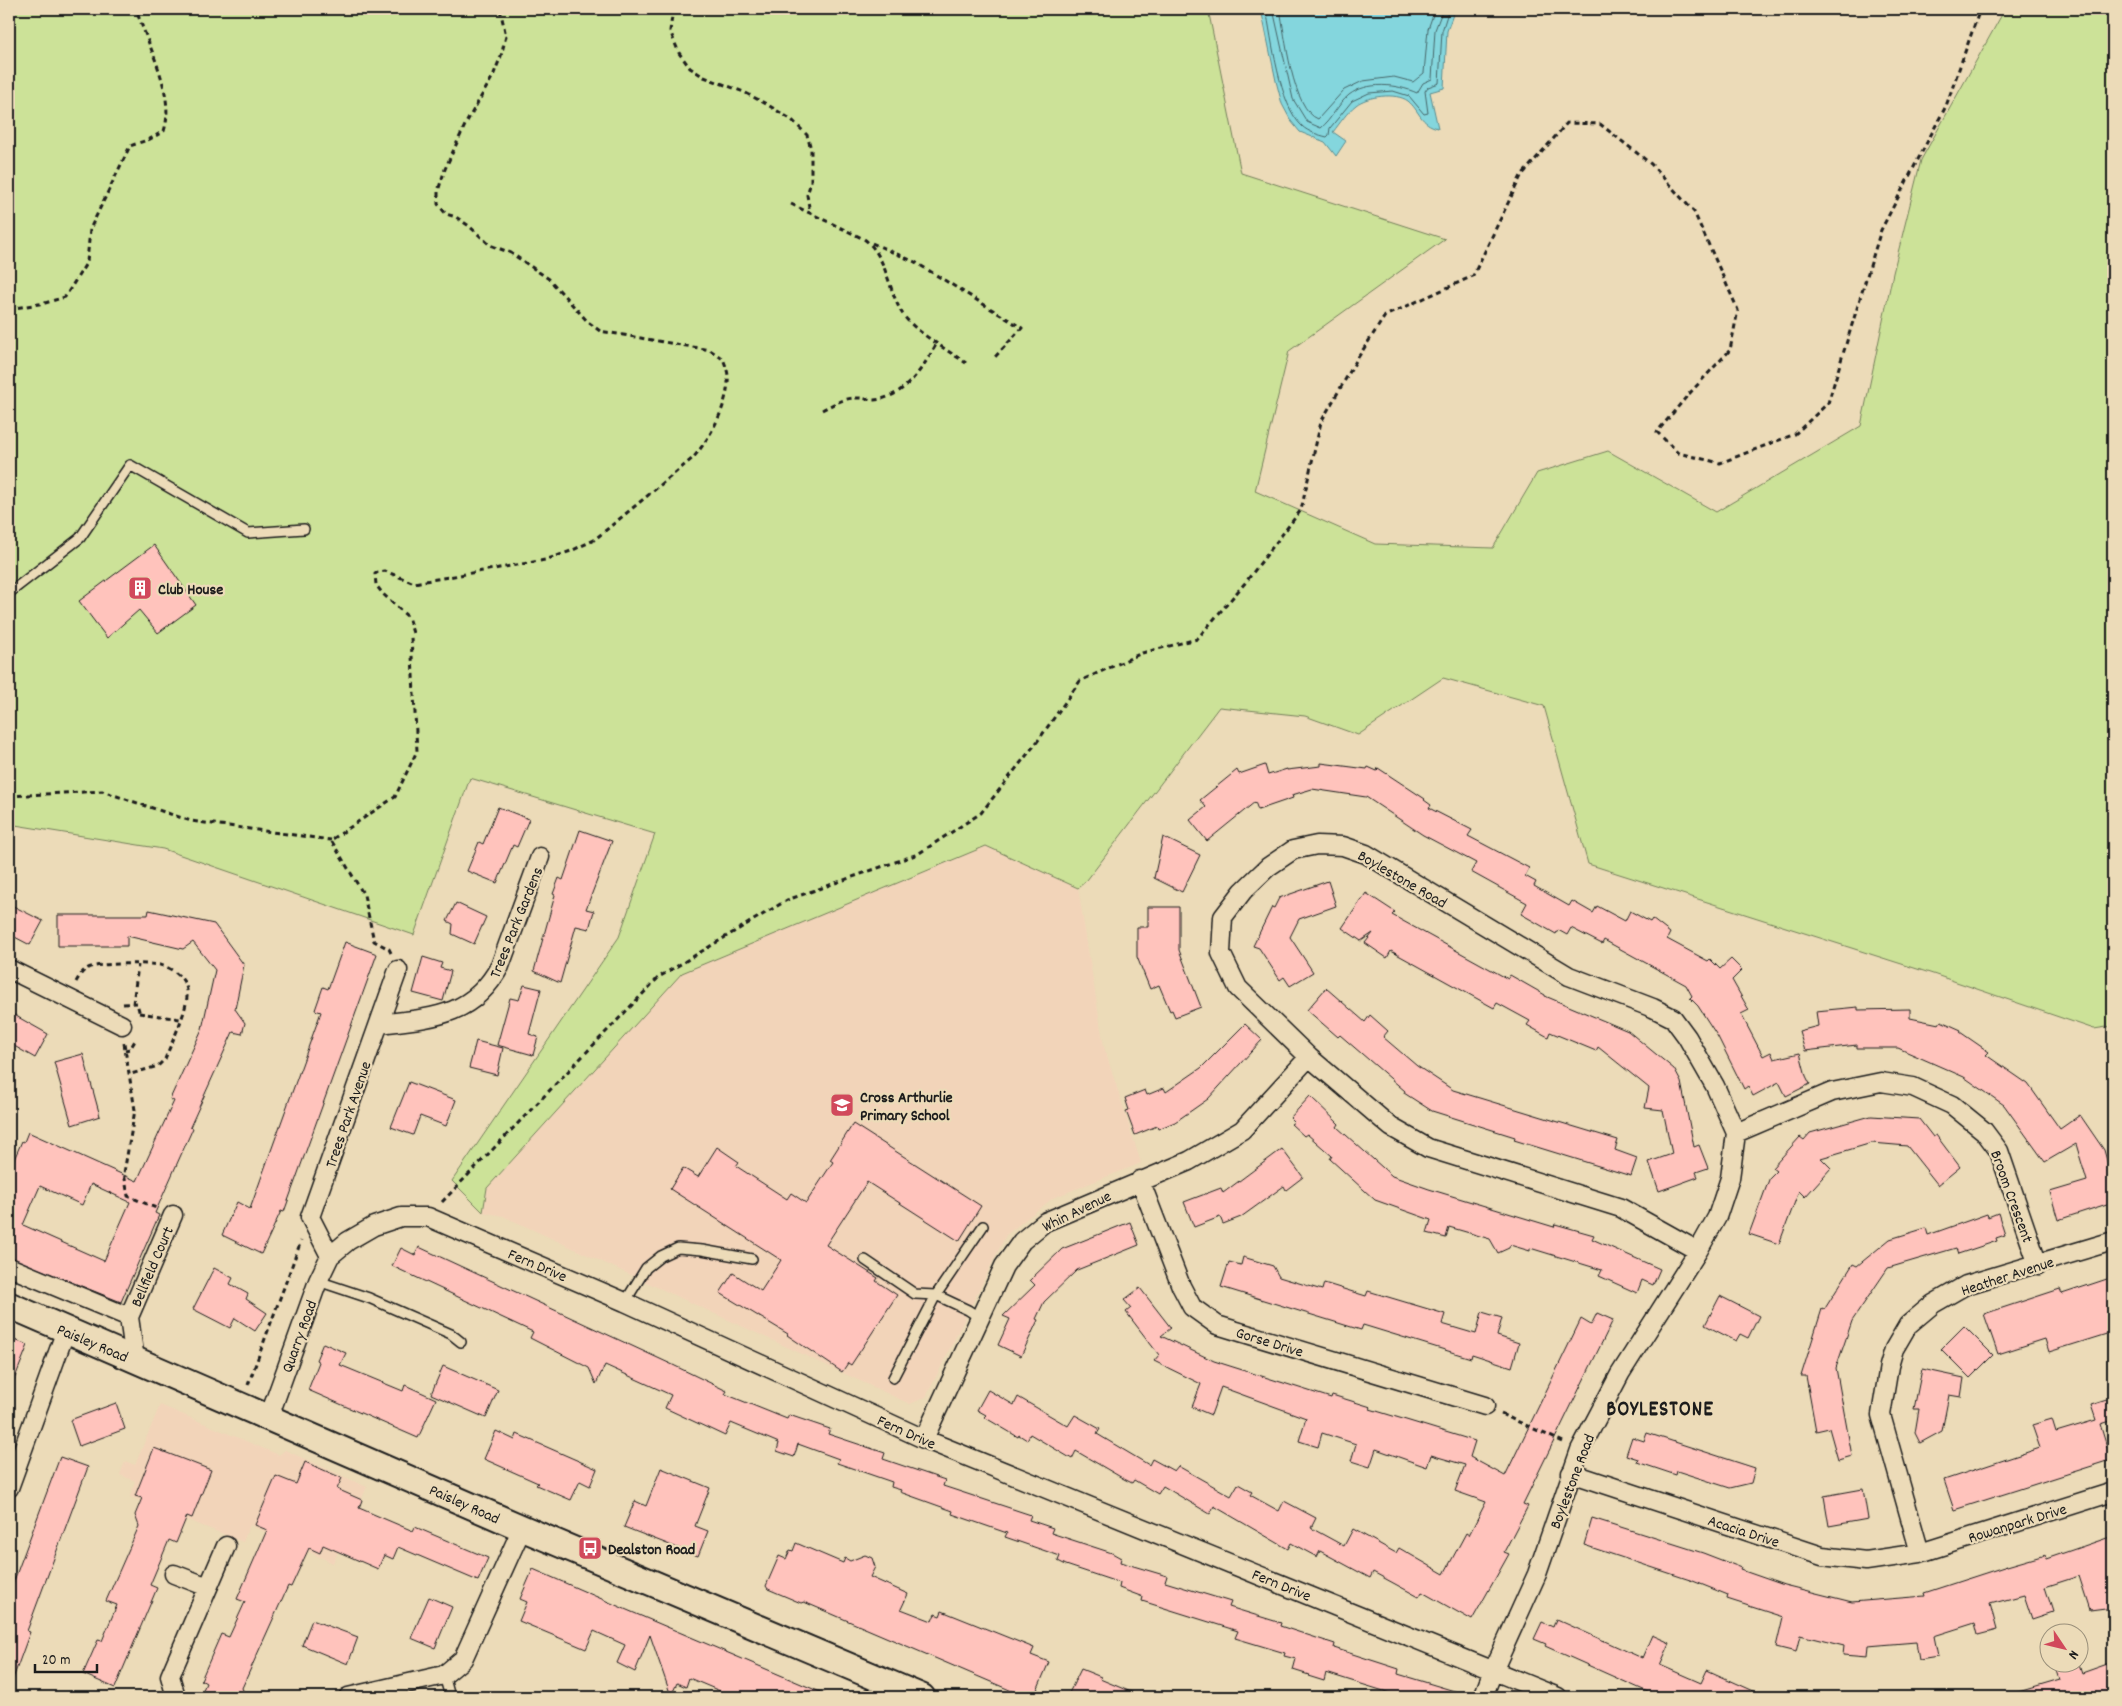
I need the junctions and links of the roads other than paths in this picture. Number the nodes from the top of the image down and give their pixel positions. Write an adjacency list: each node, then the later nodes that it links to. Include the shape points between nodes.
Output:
1 (304, 529): 2 (lane, via 248,533 130,465 80,538)
2 (9, 594)
3 (540, 857): 6 (street, Trees Park Gardens, via 492,982 461,1008 444,1015)
4 (9, 969): 7 (street)
5 (398, 970): 6 (street, Trees Park Avenue)
6 (379, 1024): 15 (street, Trees Park Avenue, via 310,1217)
7 (122, 1025)
8 (1309, 1057): 9 (street, Boylestone Road, via 1238,988 1221,953 1223,917 1242,891 1293,850 1317,845 1343,846 1366,854 1569,976 1673,1018 1715,1086); 10 (street, Whin Avenue, via 1242,1130 1189,1161); 14 (street, Boylestone Road, via 1391,1127 1428,1148 1620,1208)
9 (1736, 1132): 14 (street, Boylestone Road, via 1730,1178 1717,1217); 18 (street, Broom Crescent, via 1832,1092 1881,1082 1913,1087 1952,1105 1984,1130 1999,1151)
10 (1140, 1180): 25 (street, Whin Avenue, via 1045,1222 1022,1241 1004,1266); 30 (street, Gorse Drive, via 1180,1286 1192,1307 1217,1325)
11 (173, 1215): 24 (street, Bellfield Court)
12 (983, 1226): 21 (lane)
13 (2113, 1241): 18 (street, Heather Avenue)
14 (1698, 1250): 33 (street, Boylestone Road, via 1620,1374)
15 (330, 1256): 20 (street, Quarry Road); 22 (street, Fern Drive, via 374,1226 401,1217 428,1217)
16 (752, 1259): 22 (lane, via 678,1248 646,1268)
17 (865, 1260): 21 (lane, via 916,1294)
18 (2038, 1265): 38 (street, Heather Avenue, via 1966,1285 1932,1304 1908,1325 1894,1349 1881,1415)
19 (9, 1267): 24 (street, Bellfield Court)
20 (318, 1280): 27 (lane, via 369,1298 451,1334); 31 (street, Quarry Road)
21 (936, 1295): 25 (lane); 29 (lane)
22 (625, 1302): 32 (street, Fern Drive)
23 (9, 1305): 26 (main road, Paisley Road)
24 (129, 1318): 28 (street, Bellfield Court)
25 (980, 1318): 32 (street, Whin Avenue)
26 (66, 1330): 28 (main road, Paisley Road); 34 (street)
27 (461, 1342)
28 (134, 1360): 31 (main road, Paisley Road)
29 (893, 1378)
30 (1485, 1406)
31 (269, 1417): 36 (main road, Paisley Road)
32 (924, 1439): 41 (street, Fern Drive)
33 (1571, 1473): 38 (street, Acacia Drive, via 1822,1556 1866,1561); 41 (street, Boylestone Road, via 1537,1574)
34 (9, 1488)
35 (2113, 1492): 38 (street, Rowanpark Drive)
36 (522, 1528): 42 (street, via 463,1659); 46 (main road, Paisley Road)
37 (226, 1546): 40 (street)
38 (1920, 1553)
39 (174, 1574): 40 (street)
40 (208, 1587): 43 (street, via 170,1676)
41 (1493, 1670): 47 (street, Boylestone Road); 48 (street, Fern Drive)
42 (444, 1675): 44 (street); 45 (lane)
43 (176, 1697)
44 (348, 1697)
45 (450, 1697)
46 (922, 1697)
47 (1483, 1697)
48 (1558, 1697)

